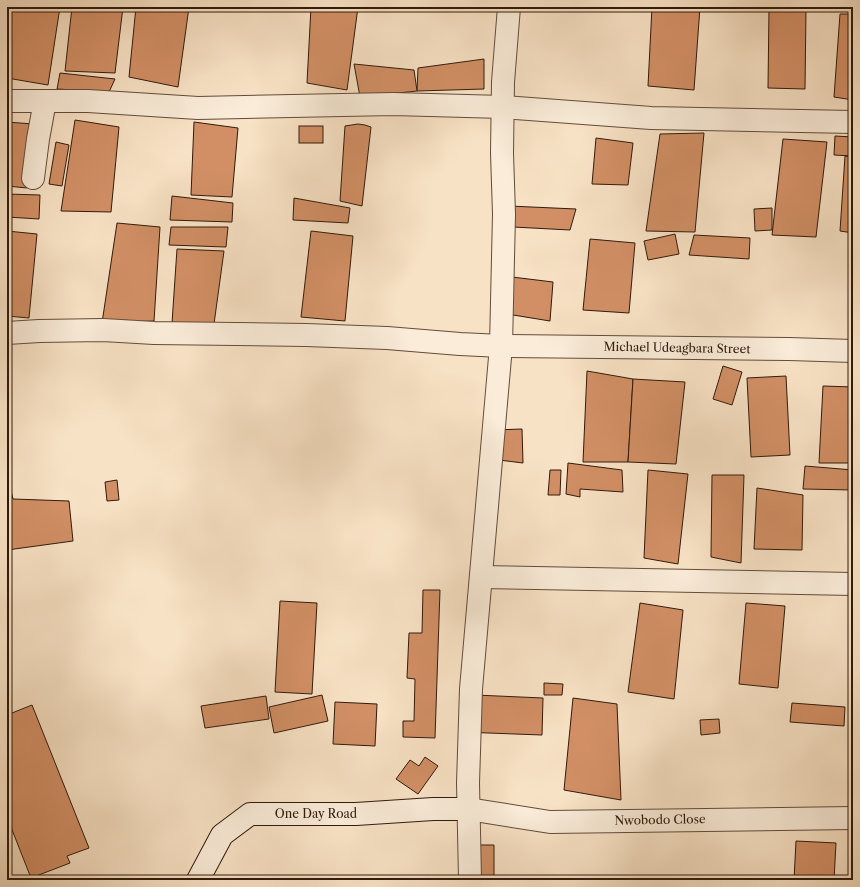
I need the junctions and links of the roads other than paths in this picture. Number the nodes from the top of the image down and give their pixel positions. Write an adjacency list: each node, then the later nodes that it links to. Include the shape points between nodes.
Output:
1 (509, 7): 4 (street)
2 (45, 101): 3 (street); 4 (street, via 198,108 393,104); 6 (street)
3 (7, 102)
4 (503, 108): 5 (street, via 651,118); 8 (street)
5 (853, 122)
6 (33, 178)
7 (7, 333): 8 (street, Michael Udeagbara Street, via 103,330 306,335)
8 (501, 346): 9 (street, Michael Udeagbara Street); 10 (street)
9 (853, 351)
10 (481, 577): 11 (street); 12 (street, via 471,689)
11 (853, 584)
12 (468, 808): 13 (street, Nwobodo Close, via 550,822); 14 (street, One Day Road, via 356,814 250,814 222,835); 15 (street)
13 (853, 818)
14 (198, 880)
15 (470, 880)

